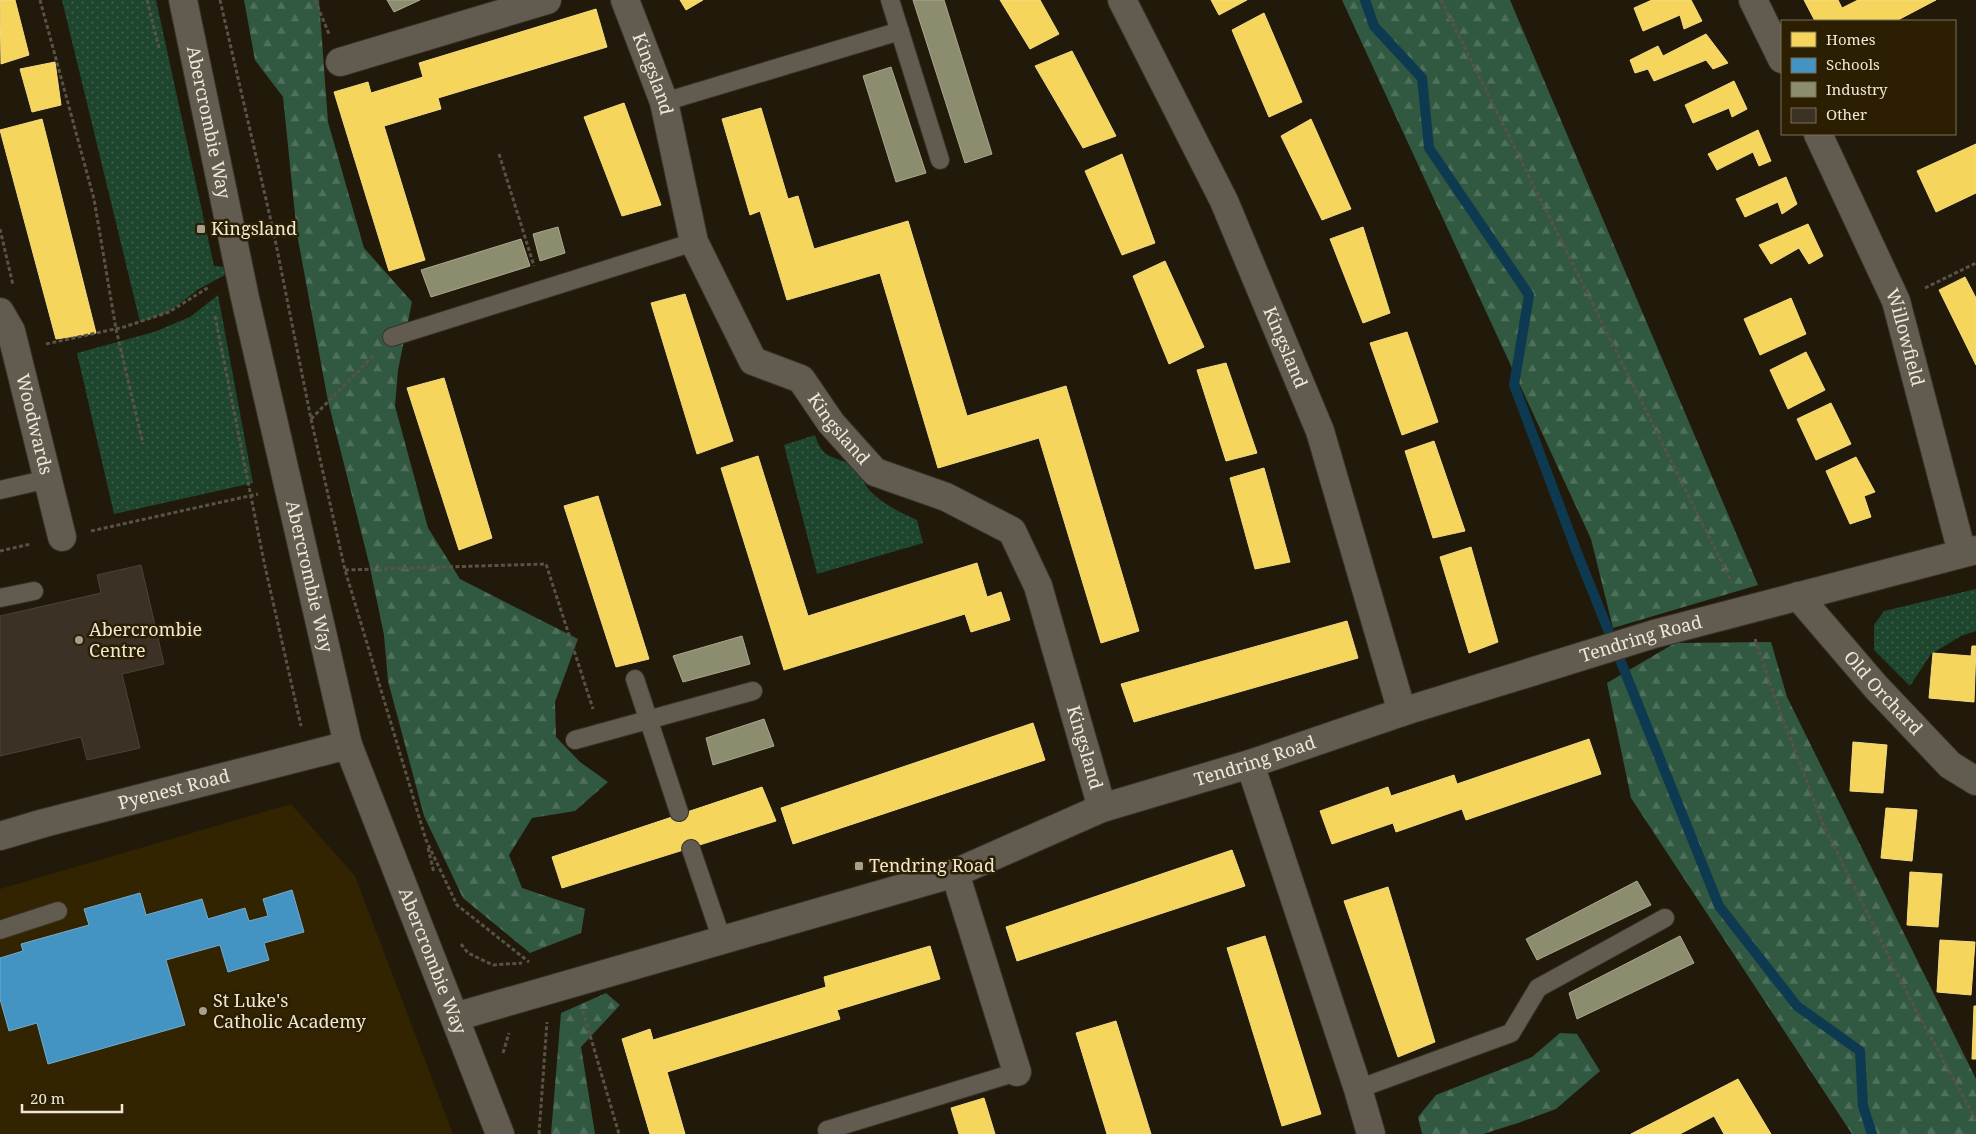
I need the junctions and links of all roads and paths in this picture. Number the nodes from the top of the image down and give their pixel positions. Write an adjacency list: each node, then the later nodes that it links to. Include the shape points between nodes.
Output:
1 (40, 0): 28 (path, via 94,198)
2 (146, 0): 12 (path)
3 (183, 0): 34 (street, Abercrombie Way, via 245,298)
4 (220, 0): 31 (path, via 274,234)
5 (547, 0): 14 (street)
6 (625, 0): 15 (street, Kingsland)
7 (890, 0): 11 (lane)
8 (1122, 0): 47 (street, Kingsland, via 1224,201 1320,431)
9 (1441, 0): 44 (path)
10 (1753, 0): 13 (street)
11 (900, 31): 15 (lane); 18 (lane)
12 (159, 51)
13 (1781, 57)
14 (340, 62)
15 (664, 102): 19 (street, Kingsland)
16 (1818, 135): 25 (street, Willowfield)
17 (499, 154): 23 (path)
18 (940, 160)
19 (694, 242): 23 (lane); 55 (street, Kingsland, via 753,361 801,379 831,423 875,472 946,497 1012,531 1038,586)
20 (1976, 263): 25 (path)
21 (207, 278): 22 (path)
22 (209, 287): 24 (path); 28 (path, via 169,312)
23 (541, 290): 29 (lane)
24 (211, 297)
25 (1896, 301): 39 (street, Willowfield)
26 (0, 312): 30 (street, Woodwards, via 11,331)
27 (214, 316): 36 (path)
28 (116, 329): 30 (path); 32 (path)
29 (392, 337): 31 (path)
30 (16, 350): 33 (street, Woodwards)
31 (311, 419): 40 (path)
32 (143, 444)
33 (48, 479): 35 (lane); 37 (street, Woodwards)
34 (289, 488): 36 (path); 51 (street, Abercrombie Way)
35 (0, 490)
36 (251, 496): 37 (path); 52 (path)
37 (62, 537): 38 (path)
38 (0, 551)
39 (1969, 552): 42 (street, Tendring Road)
40 (345, 570): 49 (path, via 546,564); 58 (path)
41 (34, 591): 43 (lane)
42 (1798, 596): 44 (street, Tendring Road); 54 (street, Old Orchard, via 1876,687 1950,765)
43 (0, 598)
44 (1746, 611): 47 (street, Tendring Road, via 1654,634); 74 (path, via 1823,824 1912,1003)
45 (636, 679): 48 (lane)
46 (753, 690): 48 (lane)
47 (1402, 712): 53 (street, Tendring Road)
48 (649, 720): 49 (lane); 56 (lane)
49 (601, 733): 50 (lane)
50 (575, 740)
51 (348, 745): 52 (street, Pyenest Road); 71 (street, Abercrombie Way)
52 (307, 756): 57 (street, Pyenest Road)
53 (1250, 764): 55 (street, Tendring Road); 73 (street)
54 (1976, 781)
55 (1102, 808): 60 (street, Tendring Road)
56 (679, 812)
57 (0, 836)
58 (426, 840): 61 (path); 68 (path, via 457,904)
59 (692, 849): 66 (lane)
60 (955, 873): 66 (street, Tendring Road); 72 (street)
61 (435, 878)
62 (58, 911): 64 (lane)
63 (1665, 918): 73 (lane, via 1538,988 1511,1033)
64 (0, 930)
65 (458, 940): 68 (path, via 468,953 493,965)
66 (722, 940): 71 (street, Tendring Road)
67 (538, 961): 68 (path)
68 (530, 962)
69 (580, 1003): 77 (path)
70 (547, 1013): 76 (path)
71 (455, 1016): 75 (street, Abercrombie Way)
72 (1016, 1072): 78 (lane, via 827,1130)
73 (1358, 1089): 79 (street)
74 (1976, 1120)
75 (500, 1134)
76 (539, 1134)
77 (619, 1134)
78 (829, 1134)
79 (1371, 1134)

